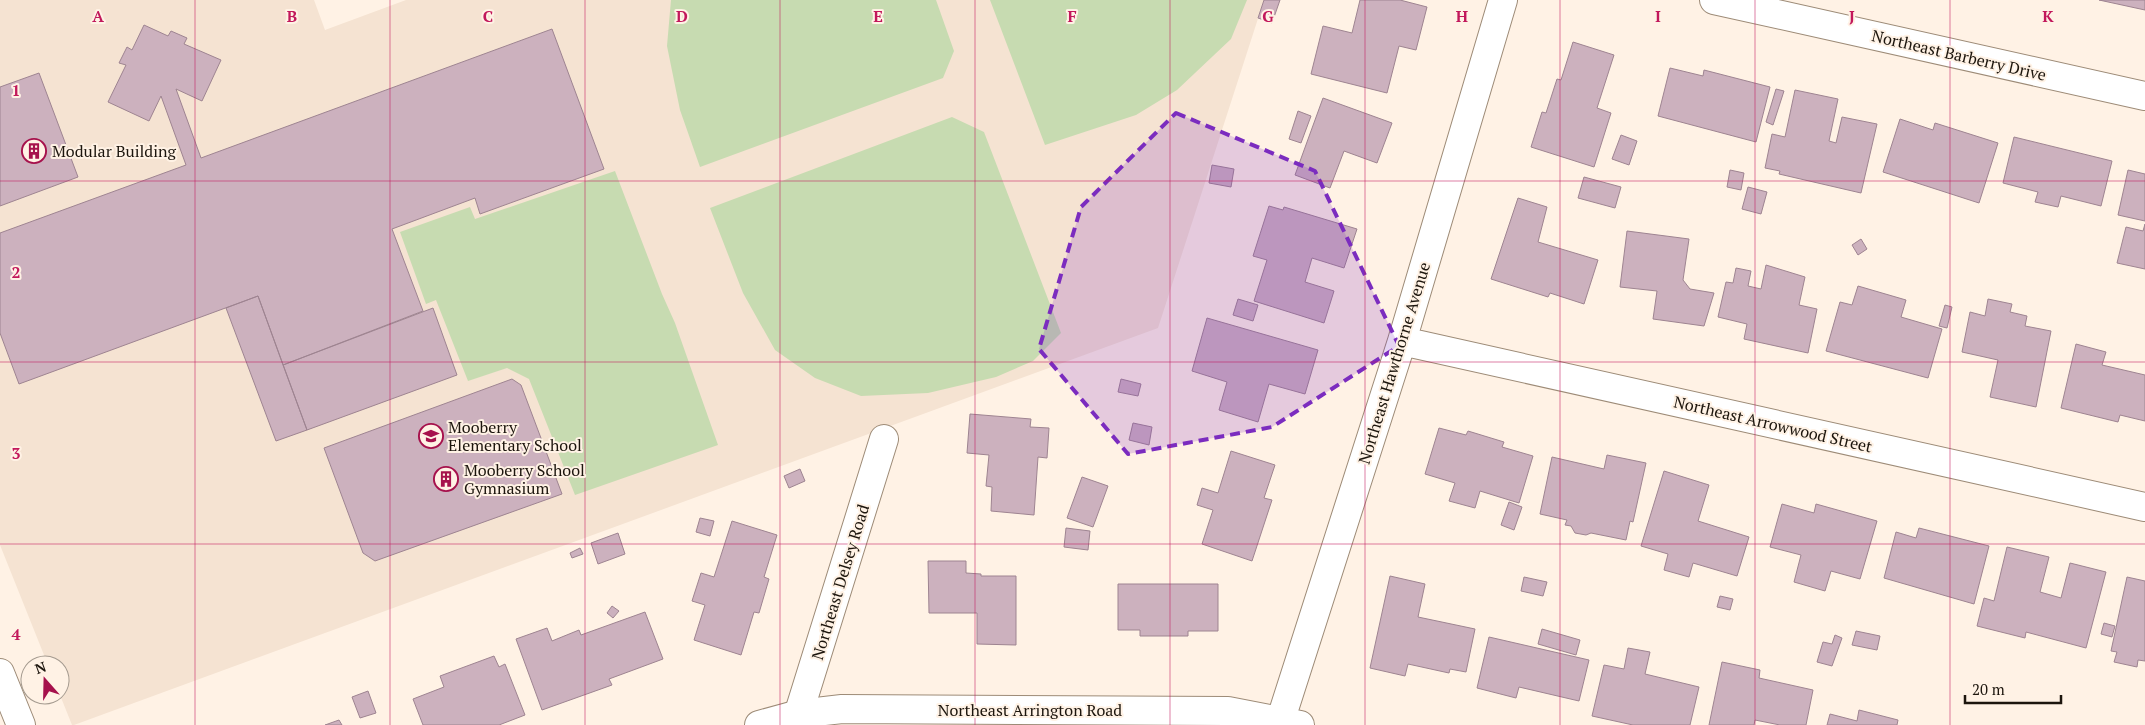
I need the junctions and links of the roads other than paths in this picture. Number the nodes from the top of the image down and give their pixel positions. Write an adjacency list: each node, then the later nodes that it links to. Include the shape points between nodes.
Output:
1 (1503, 0): 4 (street, Northeast Hawthorne Avenue)
2 (1714, 0): 3 (street, Northeast Barberry Drive)
3 (2145, 96)
4 (1402, 342): 6 (street, Northeast Arrowwood Street); 9 (street, Northeast Hawthorne Avenue)
5 (884, 439): 8 (street, Northeast Delsey Road)
6 (2145, 507)
7 (0, 673): 10 (street)
8 (797, 719): 9 (street, Northeast Arrington Road, via 842,709 1228,710); 11 (street, Northeast Arrington Road)
9 (1287, 723)
10 (21, 725)
11 (759, 725)

